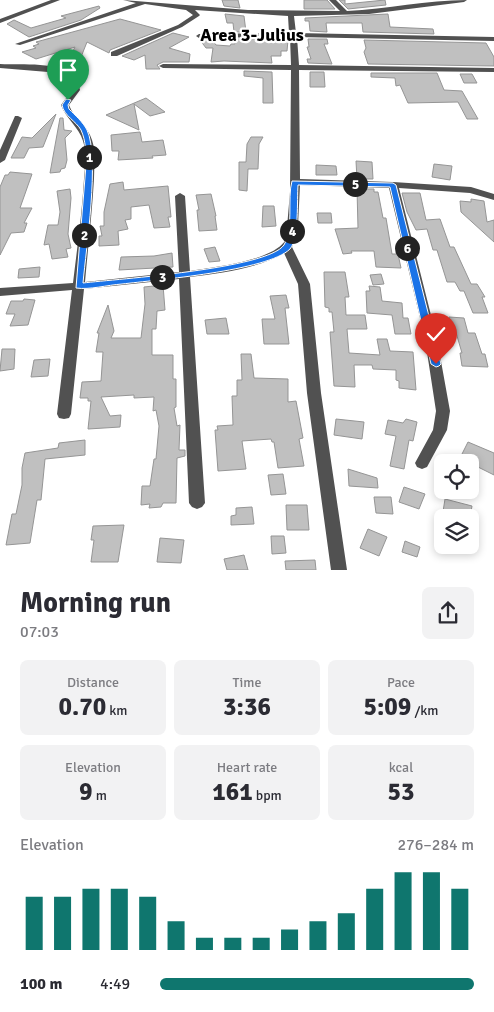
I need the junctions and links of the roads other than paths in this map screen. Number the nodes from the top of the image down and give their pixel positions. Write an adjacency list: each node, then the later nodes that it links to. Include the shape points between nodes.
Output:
1 (57, 0): 12 (street)
2 (126, 0): 7 (street)
3 (210, 0): 9 (street)
4 (332, 0): 11 (street)
5 (464, 0): 6 (street)
6 (430, 2): 11 (street, via 405,8)
7 (144, 3): 8 (street); 16 (street)
8 (187, 7): 9 (street); 17 (street, via 197,15 180,26)
9 (208, 9): 10 (street)
10 (291, 13): 11 (street); 13 (street)
11 (345, 13)
12 (0, 21)
13 (293, 35): 14 (street); 15 (street); 20 (street)
14 (199, 36)
15 (494, 39)
16 (18, 44)
17 (114, 54)
18 (0, 66): 30 (street, via 54,71 74,78 76,90 65,105 66,110 83,129 89,145)
19 (163, 66): 20 (street)
20 (295, 66): 21 (street); 24 (street)
21 (494, 70)
22 (18, 118): 23 (street)
23 (0, 160)
24 (295, 182): 25 (street); 28 (street, via 291,237)
25 (393, 185): 27 (street, via 471,190); 33 (street, via 431,339 444,411 440,430)
26 (180, 196): 29 (street)
27 (494, 197)
28 (287, 247): 29 (street, via 269,258); 35 (street, via 304,284 314,393)
29 (183, 275): 30 (street); 34 (street)
30 (79, 286): 31 (street); 32 (street)
31 (0, 292)
32 (64, 414)
33 (422, 463)
34 (197, 503)
35 (339, 570)

